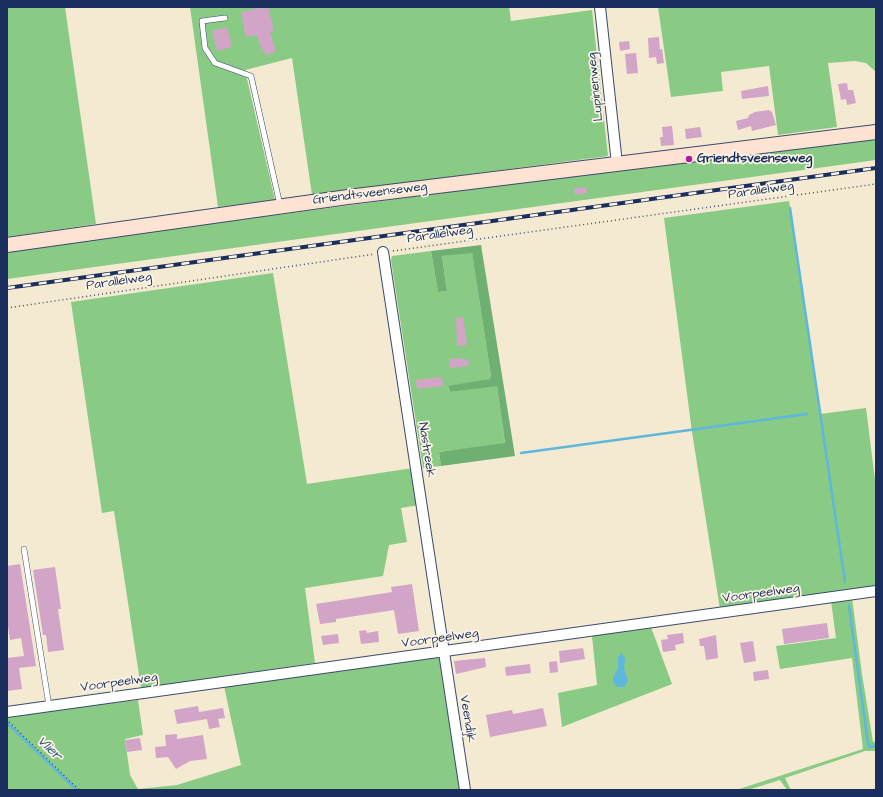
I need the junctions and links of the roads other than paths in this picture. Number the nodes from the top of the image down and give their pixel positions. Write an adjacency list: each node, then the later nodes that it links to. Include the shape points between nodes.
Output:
1 (600, 7): 4 (street, Lupinenweg)
2 (225, 18): 5 (lane, via 202,21 205,48 215,63 251,76)
3 (876, 132): 4 (street, Griendtsveenseweg)
4 (617, 164): 5 (street, Griendtsveenseweg)
5 (280, 206): 6 (street, Griendtsveenseweg)
6 (7, 244)
7 (383, 252): 10 (street, Nastreek)
8 (24, 549): 11 (lane)
9 (876, 591): 10 (street, Voorpeelweg)
10 (444, 652): 11 (street, Voorpeelweg); 13 (street, Veendijk)
11 (49, 706): 12 (street, Voorpeelweg)
12 (7, 712)
13 (465, 790)

